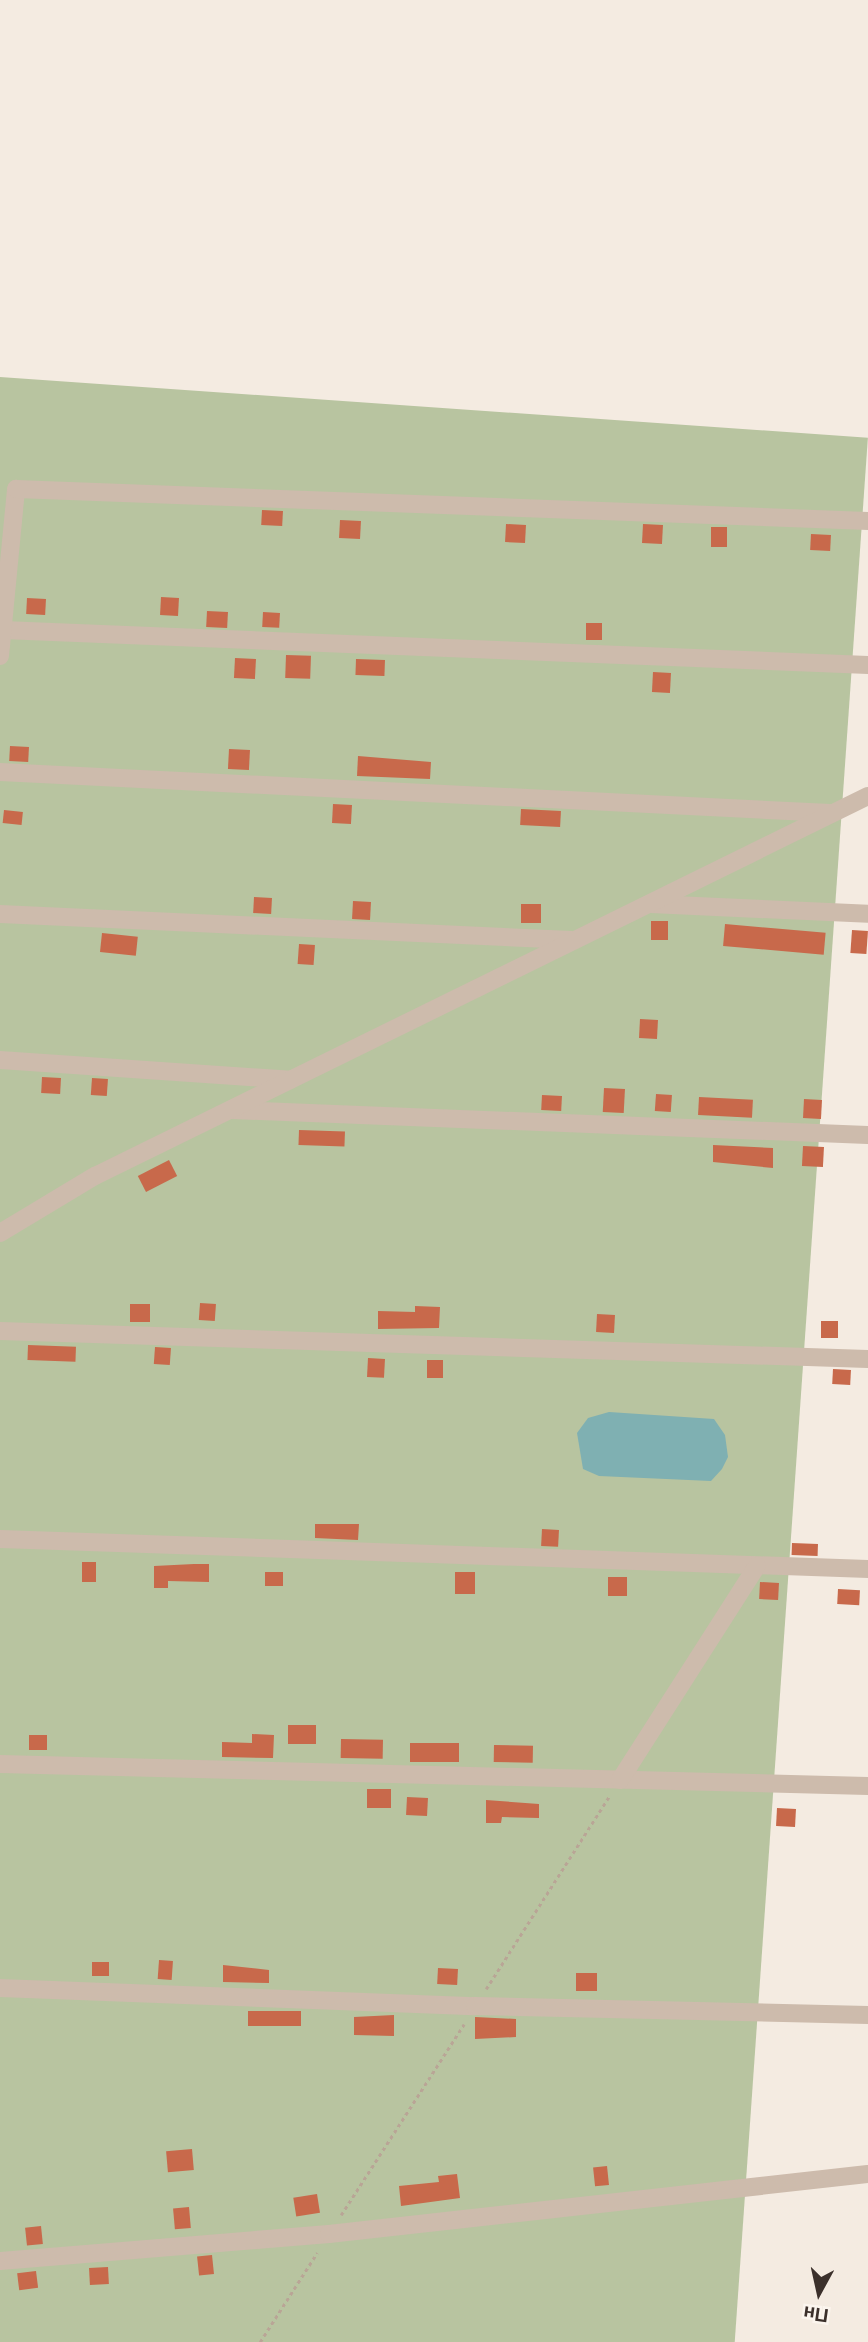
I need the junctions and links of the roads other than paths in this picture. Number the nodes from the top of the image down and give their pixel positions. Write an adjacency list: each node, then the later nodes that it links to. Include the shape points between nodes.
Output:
1 (868, 521): 2 (street, via 16,489)
2 (2, 630): 3 (street); 4 (street)
3 (0, 656)
4 (868, 665)
5 (0, 772): 7 (street)
6 (868, 796): 7 (street)
7 (834, 813): 8 (street)
8 (649, 904): 10 (street); 11 (street)
9 (0, 914): 11 (street)
10 (868, 914)
11 (575, 941): 13 (street)
12 (0, 1060): 13 (street)
13 (290, 1080): 14 (street)
14 (230, 1110): 15 (street); 16 (street, via 95,1176)
15 (868, 1135)
16 (0, 1233)
17 (0, 1331): 18 (street)
18 (868, 1359)
19 (0, 1539): 20 (street)
20 (757, 1566): 21 (street); 23 (street)
21 (868, 1569)
22 (0, 1764): 23 (street)
23 (620, 1780): 24 (street)
24 (868, 1786)
25 (0, 1988): 26 (street)
26 (868, 2015)
27 (868, 2174): 28 (street, via 329,2234)
28 (0, 2260)

